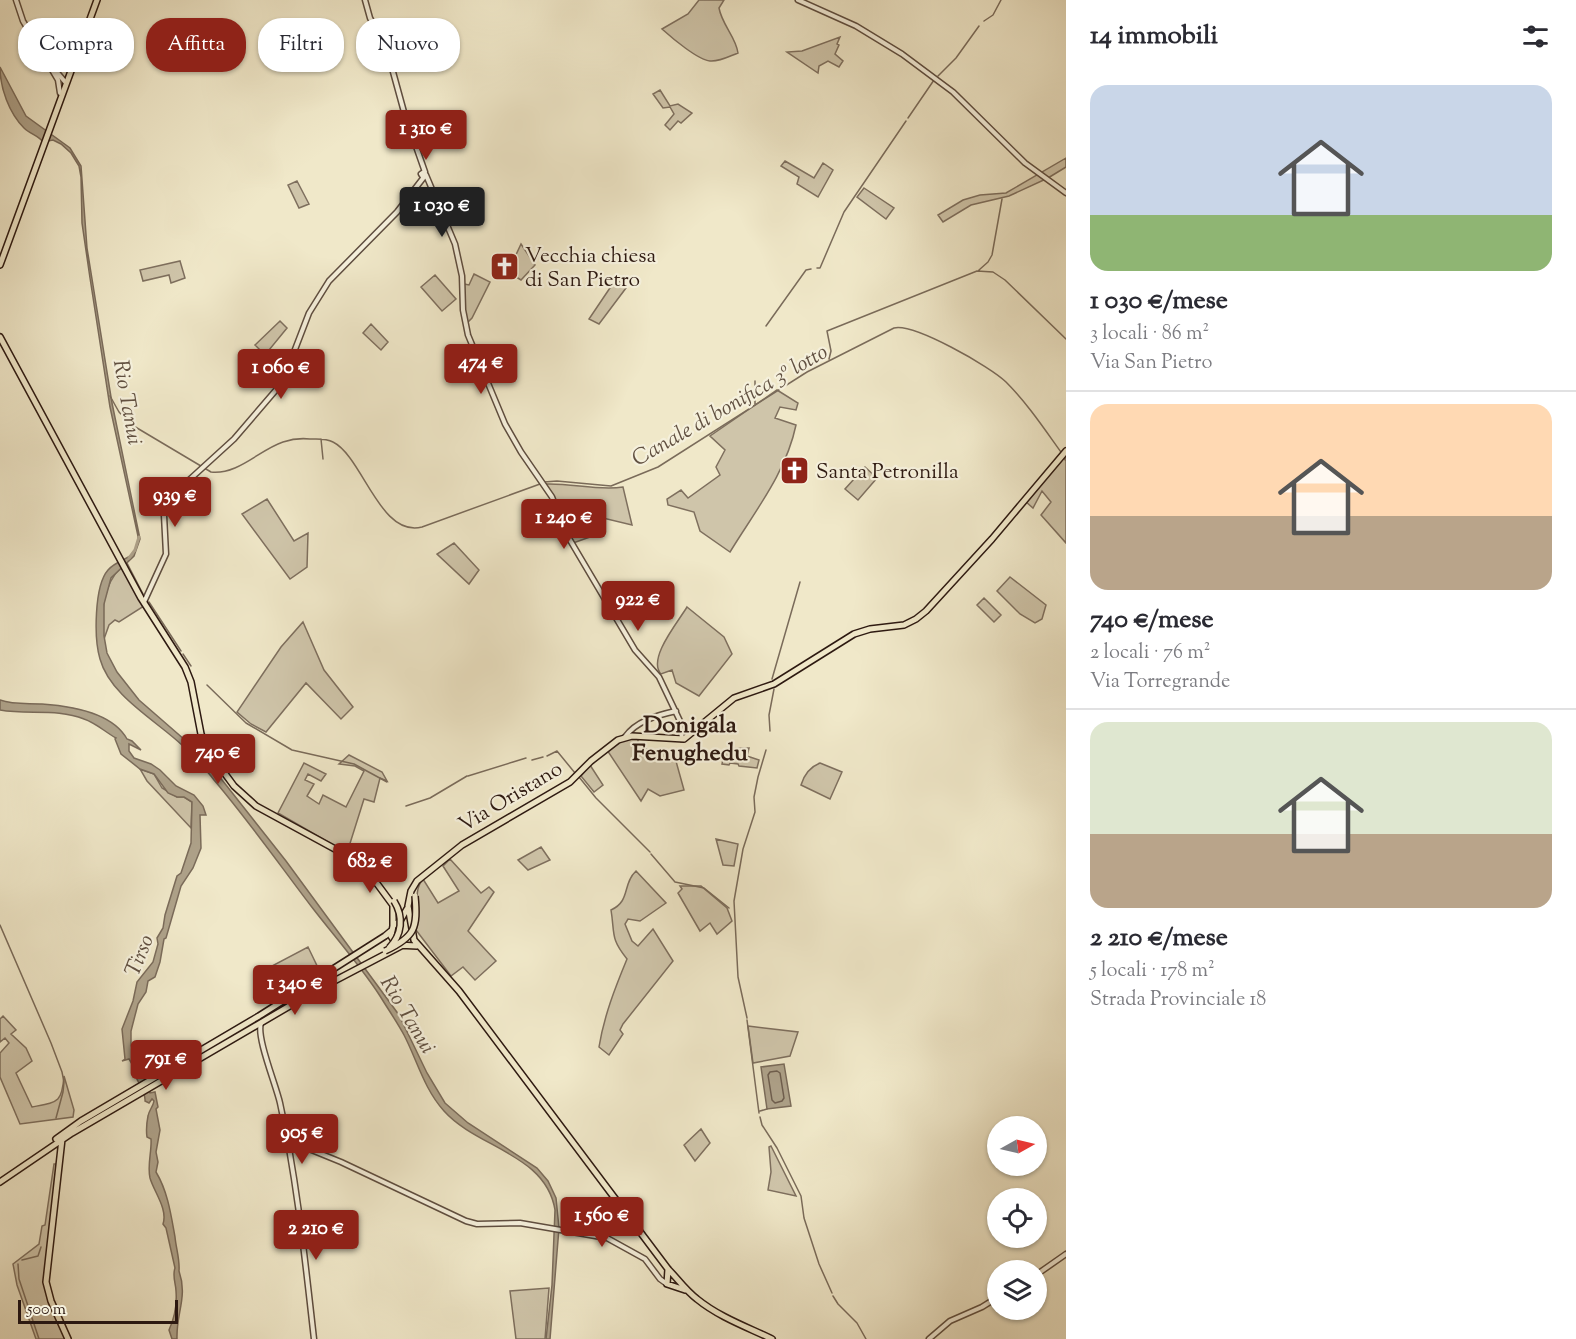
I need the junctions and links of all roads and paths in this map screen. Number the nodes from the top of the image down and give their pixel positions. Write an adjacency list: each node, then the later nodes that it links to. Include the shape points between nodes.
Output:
1 (16, 0): 7 (street, via 23,21)
2 (97, 0): 5 (main road)
3 (365, 0): 10 (street, via 387,50)
4 (798, 0): 11 (street, via 856,26 902,54 953,92 1025,163)
5 (90, 18)
6 (70, 72): 7 (street); 8 (main road)
7 (59, 78): 8 (street); 9 (street)
8 (66, 82): 9 (main road)
9 (58, 106): 12 (main road)
10 (424, 175): 15 (street, via 397,212 335,273 314,304 280,385 234,439 172,496 165,507 166,554); 16 (street, via 456,244 468,335 512,438 545,485 567,535 635,650 659,676)
11 (1066, 193)
12 (0, 265)
13 (0, 337): 15 (main road)
14 (1066, 451): 18 (main road, via 921,615 904,625 854,634 774,684 734,698)
15 (144, 603): 20 (main road, via 188,674 205,744 234,786 256,806 352,857)
16 (675, 711): 17 (street, via 654,717); 18 (street)
17 (632, 733): 18 (main road, Via Oristano); 19 (main road, Via Oristano, via 591,760 570,782 461,846)
18 (682, 740)
19 (427, 872): 21 (main road, Via Oristano, via 411,891); 29 (main road, bridge, via 417,886 417,918 412,933)
20 (393, 902): 22 (main road); 24 (main road); 29 (main road, bridge, via 400,912 400,926 397,938)
21 (408, 907): 22 (main road, via 402,914); 23 (main road, Via Oristano); 25 (main road)
22 (397, 913): 23 (main road)
23 (400, 921): 24 (main road); 25 (main road)
24 (392, 928): 27 (main road, via 393,942); 32 (main road)
25 (412, 928): 26 (main road)
26 (414, 938): 27 (main road); 28 (main road)
27 (403, 946): 28 (main road); 30 (main road)
28 (419, 946): 44 (main road, via 459,991 668,1269)
29 (385, 951): 30 (main road)
30 (350, 972): 31 (main road)
31 (261, 1023): 32 (main road); 33 (street)
32 (249, 1028): 33 (street); 34 (main road, via 93,1113)
33 (260, 1036): 36 (street)
34 (71, 1132): 35 (main road); 39 (main road)
35 (62, 1139): 39 (main road); 40 (main road)
36 (287, 1140): 37 (street); 38 (street)
37 (299, 1145): 38 (street); 44 (street, via 466,1221 514,1222 612,1240 645,1259)
38 (289, 1147): 47 (street)
39 (47, 1148): 40 (main road, via 57,1149); 41 (main road)
40 (61, 1159): 46 (main road, via 46,1282)
41 (1, 1178)
42 (1066, 1254): 43 (street)
43 (1047, 1268)
44 (670, 1281): 48 (main road, via 712,1309)
45 (987, 1304): 49 (street, via 950,1321)
46 (68, 1339)
47 (314, 1339)
48 (772, 1339)
49 (929, 1339)

